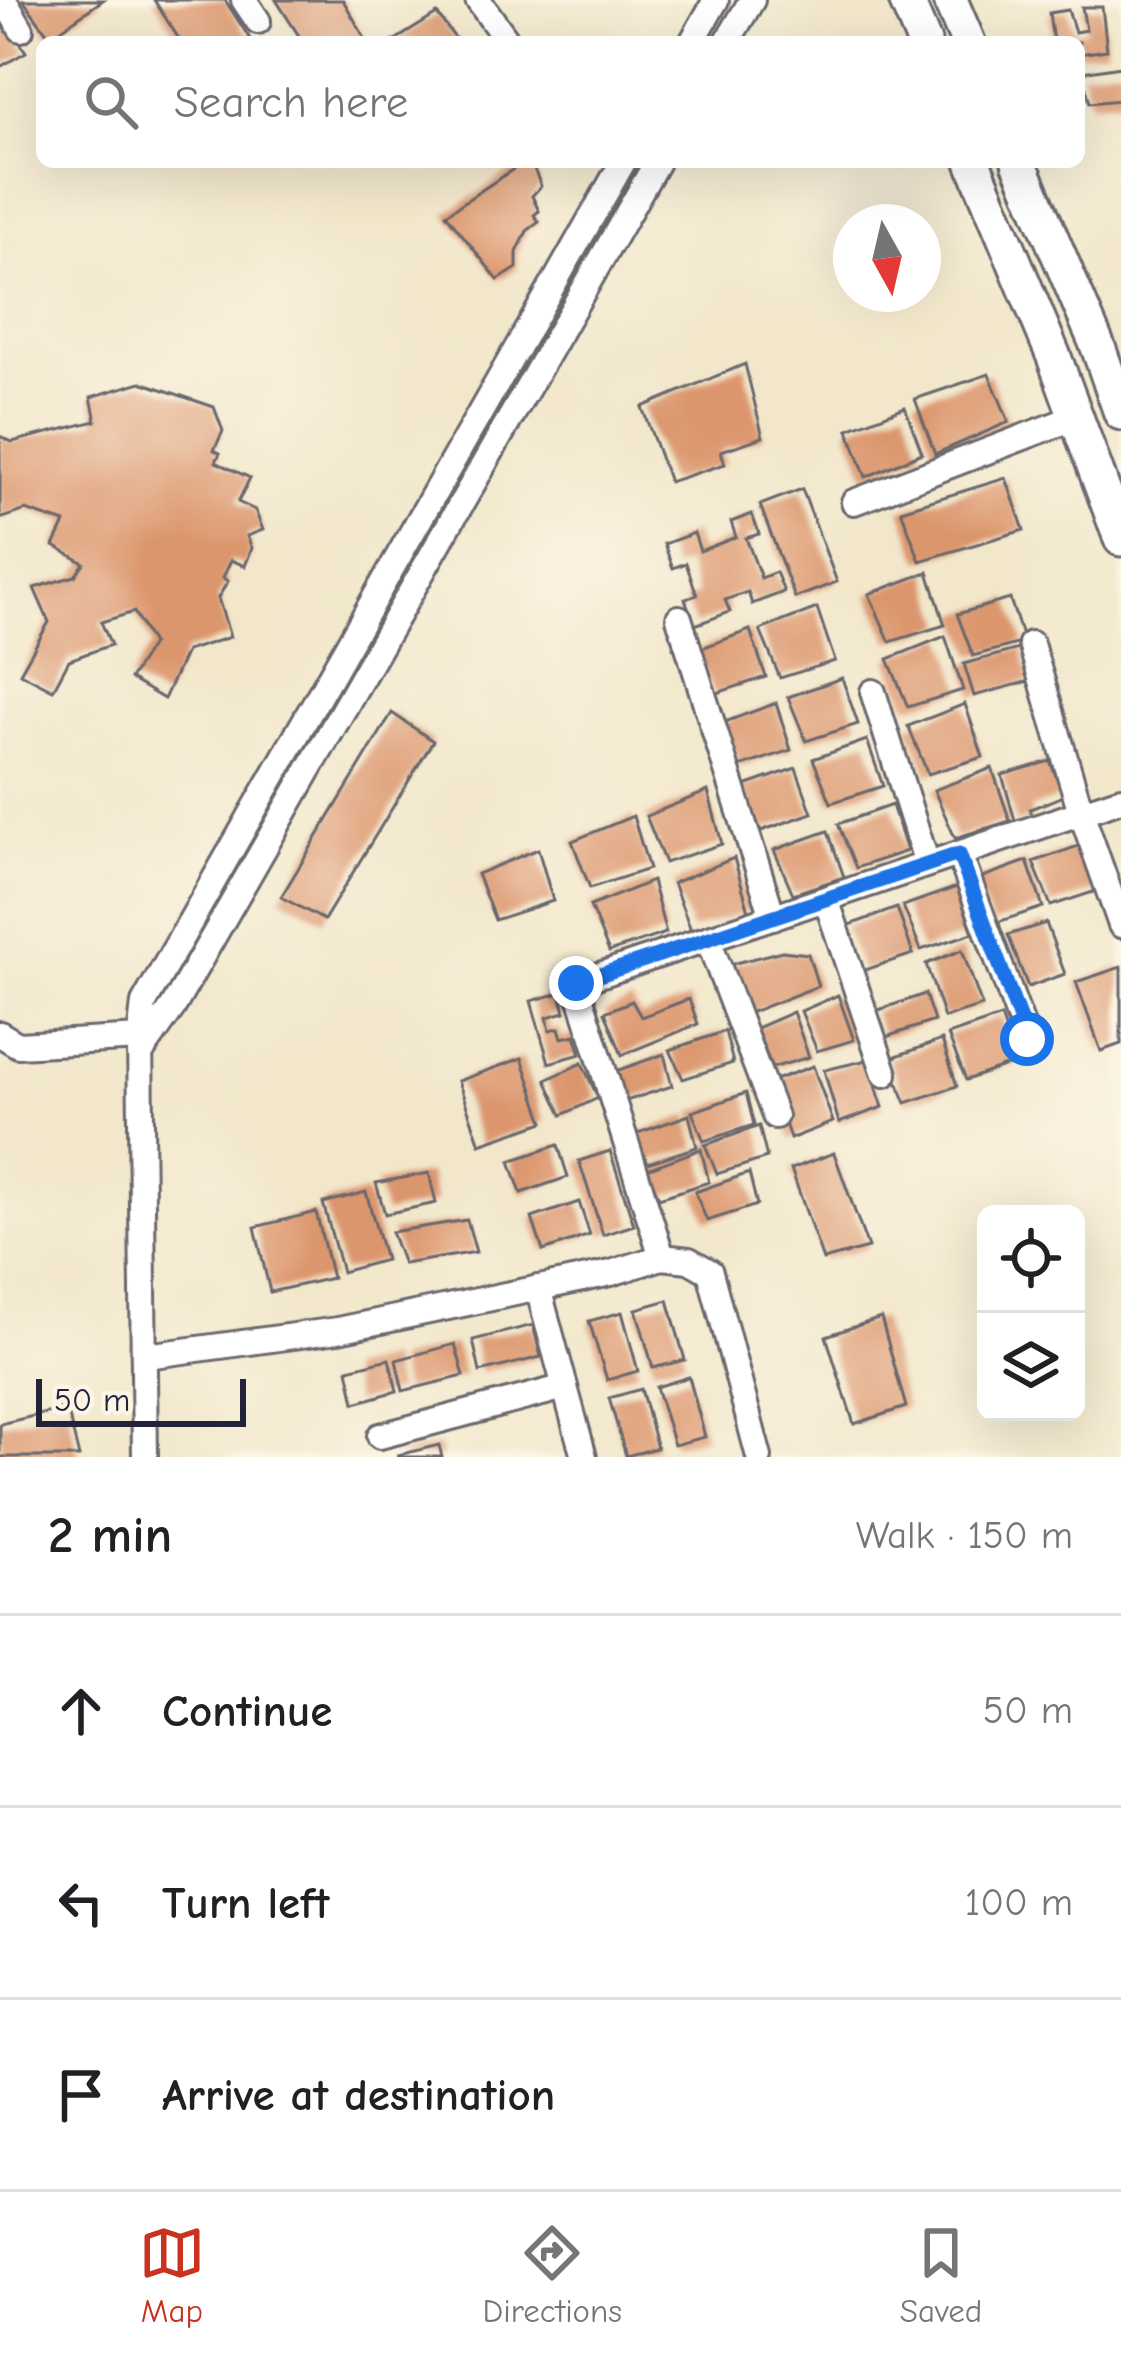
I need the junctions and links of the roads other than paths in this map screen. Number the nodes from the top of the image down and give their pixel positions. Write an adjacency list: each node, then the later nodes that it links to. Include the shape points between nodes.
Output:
1 (4, 0): 7 (street)
2 (478, 0): 8 (street)
3 (716, 0): 9 (street)
4 (752, 0): 10 (street)
5 (906, 0): 11 (main road)
6 (950, 0): 12 (main road)
7 (21, 29)
8 (504, 36)
9 (695, 36)
10 (731, 36)
11 (921, 36)
12 (965, 36)
13 (598, 168): 18 (street)
14 (620, 168): 18 (street)
15 (654, 168): 19 (street)
16 (976, 168): 22 (main road)
17 (1022, 168): 20 (main road)
18 (610, 185): 19 (street); 38 (street, via 144,1003)
19 (628, 212): 38 (street, via 185,986)
20 (1112, 359): 21 (main road)
21 (1121, 413)
22 (1076, 417): 23 (street); 24 (main road)
23 (854, 502)
24 (1121, 538)
25 (679, 618): 33 (street)
26 (1031, 644): 29 (street)
27 (873, 692): 31 (street)
28 (1121, 799): 29 (street)
29 (1081, 812): 30 (street); 34 (street)
30 (959, 854): 31 (street); 36 (street)
31 (927, 865): 32 (street)
32 (826, 899): 33 (street); 39 (street)
33 (773, 916): 35 (street)
34 (1121, 926)
35 (708, 939): 40 (street); 41 (street, via 576,983)
36 (1027, 1039)
37 (6, 1042): 38 (street)
38 (140, 1046): 43 (street)
39 (885, 1074)
40 (775, 1115)
41 (662, 1257): 42 (street); 48 (street, via 710,1272)
42 (538, 1288): 43 (street, via 338,1330); 44 (street)
43 (146, 1356): 46 (street)
44 (565, 1387): 45 (street); 47 (street)
45 (380, 1436)
46 (145, 1457)
47 (584, 1457)
48 (759, 1457)

